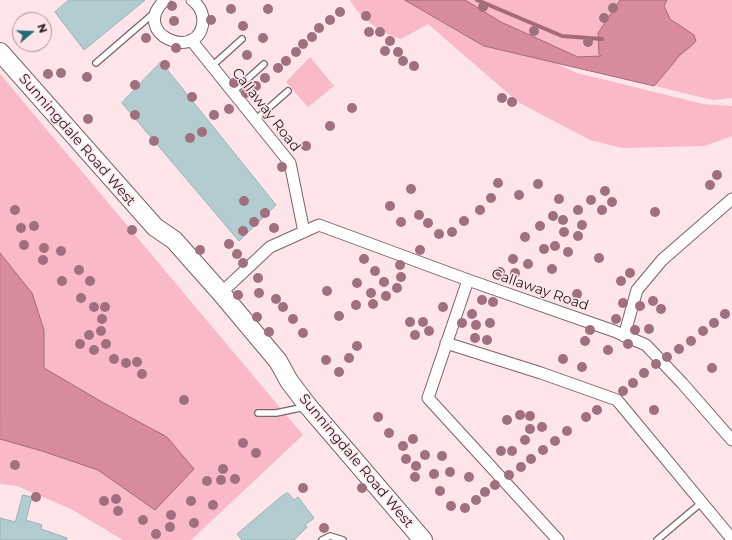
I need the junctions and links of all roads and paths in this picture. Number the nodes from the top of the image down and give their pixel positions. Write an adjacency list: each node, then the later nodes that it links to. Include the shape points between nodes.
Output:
1 (165, 0): 3 (street)
2 (192, 0): 5 (street, via 200,8 203,22 201,29)
3 (156, 12): 5 (street, via 157,28 167,40 183,43); 7 (lane)
4 (242, 39): 9 (lane)
5 (191, 40): 9 (street, Callaway Road)
6 (0, 52): 14 (main road, Sunningdale Road West)
7 (96, 63)
8 (264, 64): 11 (lane)
9 (212, 66): 11 (street, Callaway Road)
10 (288, 91): 12 (lane)
11 (233, 92): 12 (street, Callaway Road)
12 (255, 120): 15 (street, Callaway Road, via 290,162)
13 (732, 199): 18 (street, via 662,260 637,290)
14 (155, 227): 17 (main road, Sunningdale Road West, via 174,240); 20 (main road, Sunningdale Road West, via 165,248 269,369)
15 (304, 232): 16 (street, Callaway Road, via 319,225); 17 (street, Callaway Road, via 270,247)
16 (468, 280): 18 (street, Callaway Road); 19 (street)
17 (220, 293): 20 (main road, Sunningdale Road West, via 278,361)
18 (624, 336): 23 (street, Callaway Road, via 646,345)
19 (446, 342): 24 (street, via 617,400); 29 (street, via 428,398)
20 (289, 381): 21 (main road, Sunningdale Road West)
21 (308, 406): 22 (lane, via 276,413); 28 (main road, Sunningdale Road West)
22 (258, 413)
23 (732, 440)
24 (701, 503): 25 (street); 30 (lane)
25 (732, 539)
26 (322, 540): 27 (lane, via 330,536)
27 (343, 540)
28 (423, 540)
29 (558, 540)
30 (657, 540)

